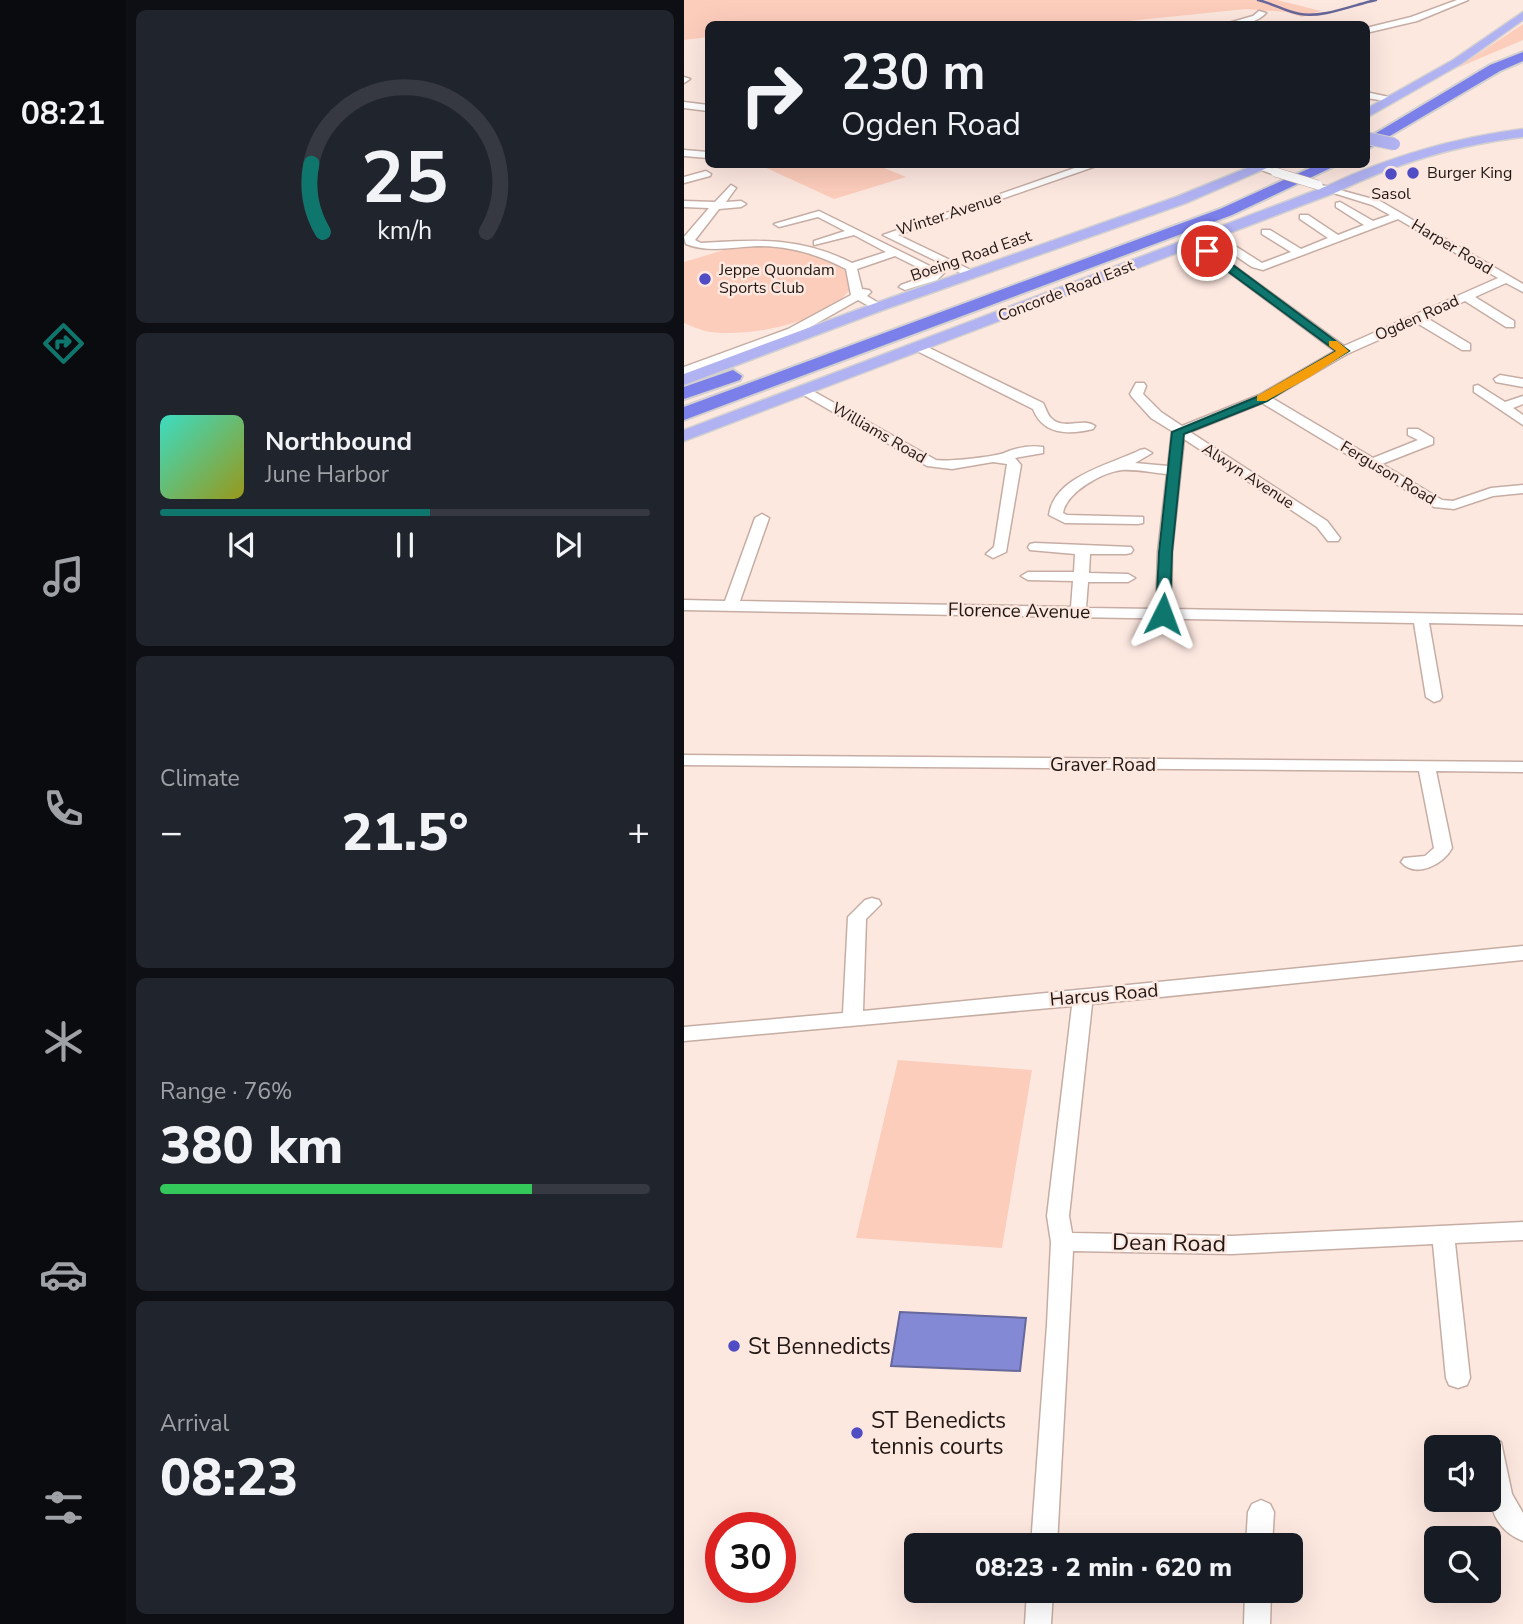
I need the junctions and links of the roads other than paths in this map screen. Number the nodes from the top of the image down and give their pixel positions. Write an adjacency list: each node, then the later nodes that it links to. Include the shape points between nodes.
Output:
1 (1464, 0): 5 (street)
2 (1262, 13): 4 (street)
3 (1523, 15): 10 (main road, via 1457,62)
4 (1245, 21)
5 (1370, 30)
6 (1523, 48): 15 (highway, via 1471,71)
7 (1523, 56): 11 (highway)
8 (1523, 62): 11 (highway)
9 (1370, 96): 10 (street)
10 (1393, 99): 14 (main road)
11 (1441, 101): 18 (highway)
12 (684, 105): 13 (street)
13 (705, 108)
14 (1370, 112)
15 (1370, 133)
16 (1523, 133): 19 (main road, Concorde Road East)
17 (1370, 137): 19 (main road, bridge)
18 (1370, 144)
19 (1397, 149): 22 (main road, Concorde Road East)
20 (684, 153): 21 (street)
21 (705, 155)
22 (1370, 166)
23 (1085, 168): 49 (street, Winter Avenue, via 888,235)
24 (1298, 168): 60 (highway, via 1211,206)
25 (1323, 168): 58 (highway, via 1226,212)
26 (1366, 168): 31 (main road, Concorde Road East)
27 (1266, 169): 31 (street, Harper Road, bridge); 49 (main road, Boeing Road East)
28 (706, 174): 29 (street)
29 (684, 180)
30 (731, 188): 34 (street)
31 (1331, 190): 35 (street, Harper Road, via 1369,200); 38 (street); 61 (main road, Concorde Road East)
32 (684, 204): 34 (street)
33 (741, 204): 34 (street)
34 (717, 205): 42 (street)
35 (1399, 215): 38 (street); 50 (street, Harper Road)
36 (1304, 217): 41 (street)
37 (780, 224): 39 (street, via 816,214)
38 (1372, 225): 41 (street)
39 (854, 232): 43 (street); 46 (street)
40 (1266, 232): 47 (street)
41 (1337, 239): 47 (street)
42 (688, 242): 48 (street, via 792,243)
43 (818, 243)
44 (1228, 246): 47 (street, via 1261,267)
45 (1207, 251): 63 (street)
46 (896, 252): 48 (street); 51 (street, via 938,272)
47 (1300, 253)
48 (851, 267): 53 (street)
49 (971, 274): 55 (main road, Boeing Road East)
50 (1506, 279): 52 (street, Harper Road); 54 (street, Ogden Road)
51 (905, 287)
52 (1523, 289)
53 (859, 293): 55 (street); 56 (street); 64 (street, via 799,329)
54 (1465, 297): 57 (street, Ogden Road); 59 (street)
55 (893, 301): 56 (main road, Boeing Road East)
56 (878, 307): 66 (main road, Boeing Road East)
57 (1418, 318): 62 (street); 63 (street, Ogden Road)
58 (927, 323): 78 (highway); 80 (highway)
59 (1510, 324)
60 (871, 331): 72 (highway); 75 (highway)
61 (920, 347): 68 (street); 71 (main road, Concorde Road East)
62 (1466, 347)
63 (1343, 351): 73 (street, Ogden Road)
64 (684, 371)
65 (1500, 379): 67 (street)
66 (684, 380)
67 (1523, 383)
68 (997, 386): 77 (street, via 995,391); 81 (street, via 1038,406 1042,416 1060,427)
69 (1140, 386): 82 (street, Alwyn Avenue, via 1136,394)
70 (1478, 389): 76 (street)
71 (804, 390): 84 (main road, Concorde Road East); 87 (street, Williams Road, via 936,465)
72 (684, 393)
73 (1263, 398): 82 (street, Ogden Road); 88 (street, Ferguson Road)
74 (1523, 400): 76 (street)
75 (684, 402)
76 (1503, 407): 79 (street)
77 (1030, 411)
78 (684, 414)
79 (1523, 421)
80 (684, 422)
81 (1088, 426)
82 (1178, 432): 90 (street); 94 (street, Alwyn Avenue, via 1322,524)
83 (1413, 432): 88 (street, via 1428,441)
84 (684, 436)
85 (1038, 450): 87 (street, Williams Road, via 1016,452)
86 (1145, 453): 89 (street)
87 (1003, 459): 98 (street, via 1014,465 1001,549)
88 (1374, 463): 91 (street, Ferguson Road, via 1443,505)
89 (1119, 467): 90 (street); 93 (street, via 1063,494 1056,515 1064,519)
90 (1174, 471): 105 (street)
91 (1523, 489)
92 (762, 518): 103 (street)
93 (1138, 520)
94 (1333, 538)
95 (1035, 547): 96 (street)
96 (1082, 550): 97 (street); 100 (street)
97 (1126, 550)
98 (993, 554)
99 (1028, 576): 100 (street)
100 (1080, 578): 101 (street); 104 (street)
101 (1128, 578)
102 (684, 605): 103 (street, Florence Avenue)
103 (731, 606): 104 (street, Florence Avenue)
104 (1078, 612): 105 (street, Florence Avenue)
105 (1163, 614): 106 (street, Florence Avenue)
106 (1421, 619): 107 (street, Florence Avenue); 108 (street)
107 (1523, 620)
108 (1434, 697)
109 (684, 760): 110 (street, Graver Road)
110 (1427, 767): 111 (street, Graver Road); 112 (street, via 1443,848 1428,862)
111 (1523, 767)
112 (1410, 862)
113 (872, 904): 116 (street, via 857,917)
114 (1523, 953): 115 (street, Harcus Road)
115 (1083, 998): 116 (street, Harcus Road); 120 (street, via 1058,1216)
116 (853, 1017): 117 (street, Harcus Road)
117 (684, 1034)
118 (1523, 1231): 119 (street, Dean Road)
119 (1443, 1235): 120 (street, Dean Road, via 1232,1245); 121 (street)
120 (1062, 1242): 125 (street)
121 (1458, 1378)
122 (1501, 1501): 124 (street, via 1506,1515)
123 (1261, 1512): 126 (street)
124 (1523, 1529)
125 (1045, 1533)
126 (1260, 1533)
127 (1039, 1603): 129 (street)
128 (1258, 1603): 130 (street)
129 (1038, 1624)
130 (1257, 1624)

